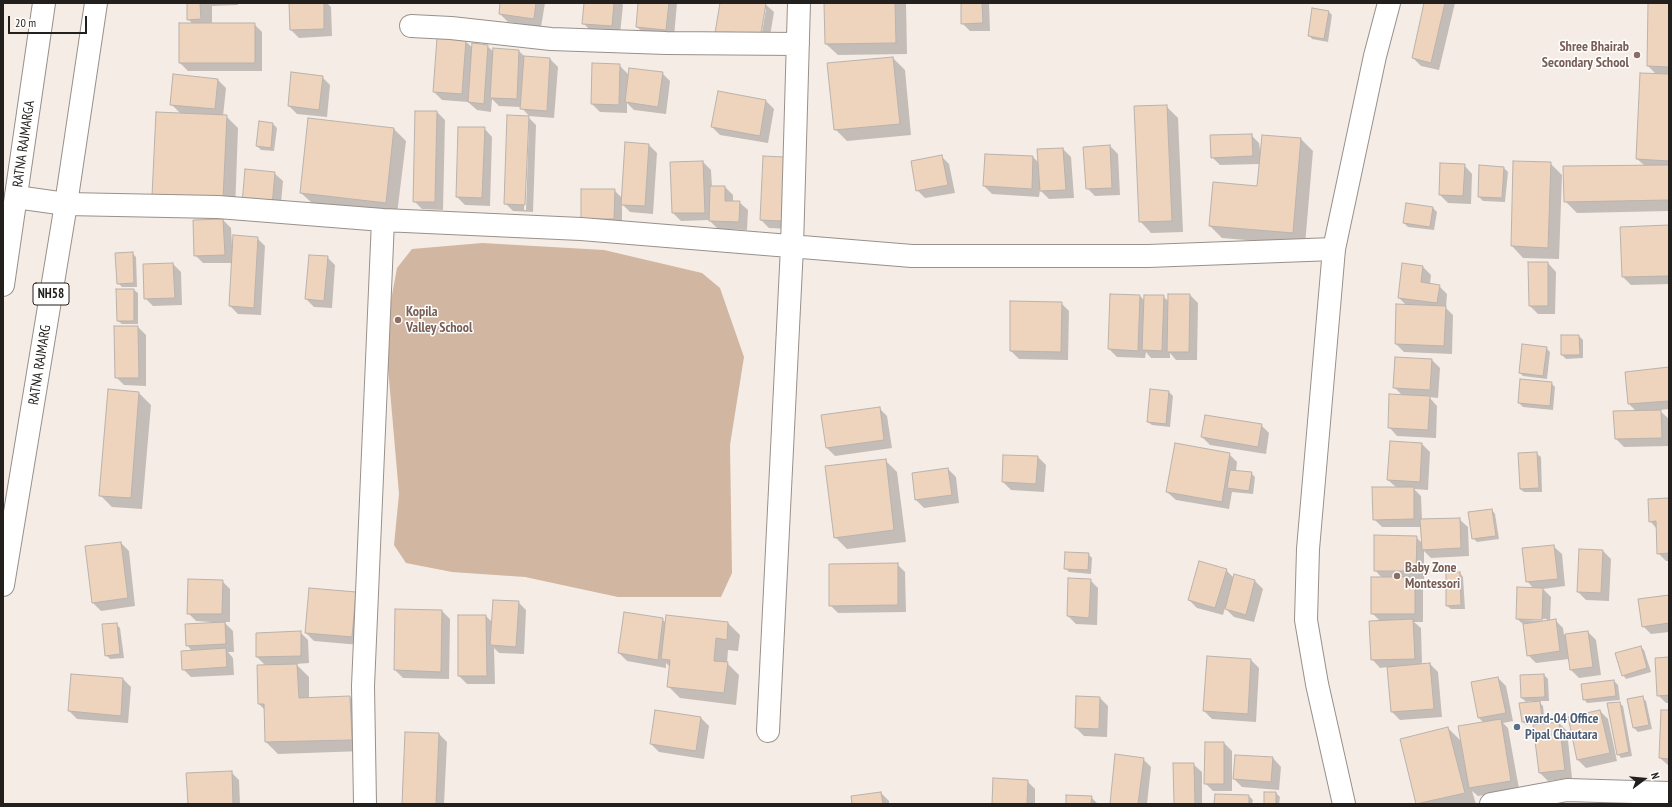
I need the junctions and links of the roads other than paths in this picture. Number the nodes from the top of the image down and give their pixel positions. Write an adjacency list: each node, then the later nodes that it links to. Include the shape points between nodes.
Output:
1 (44, 3): 7 (street, RATNA RAJMARGA)
2 (96, 3): 8 (street, RATNA RAJMARG / NH58)
3 (799, 3): 6 (street)
4 (1389, 3): 11 (street, via 1375,56)
5 (411, 26): 6 (street, via 551,39)
6 (798, 44): 10 (street)
7 (16, 197): 8 (street); 12 (street, RATNA RAJMARGA)
8 (66, 204): 9 (street, via 218,207); 13 (street, RATNA RAJMARG / NH58)
9 (382, 220): 10 (street, via 581,229); 16 (street, via 364,686)
10 (792, 247): 11 (street, via 912,256 1148,256); 14 (street)
11 (1334, 249): 17 (street, via 1308,549 1306,620 1317,684)
12 (3, 285)
13 (3, 585)
14 (768, 731)
15 (1669, 793): 18 (street, via 1567,790)
16 (364, 804)
17 (1344, 804)
18 (1491, 804)

